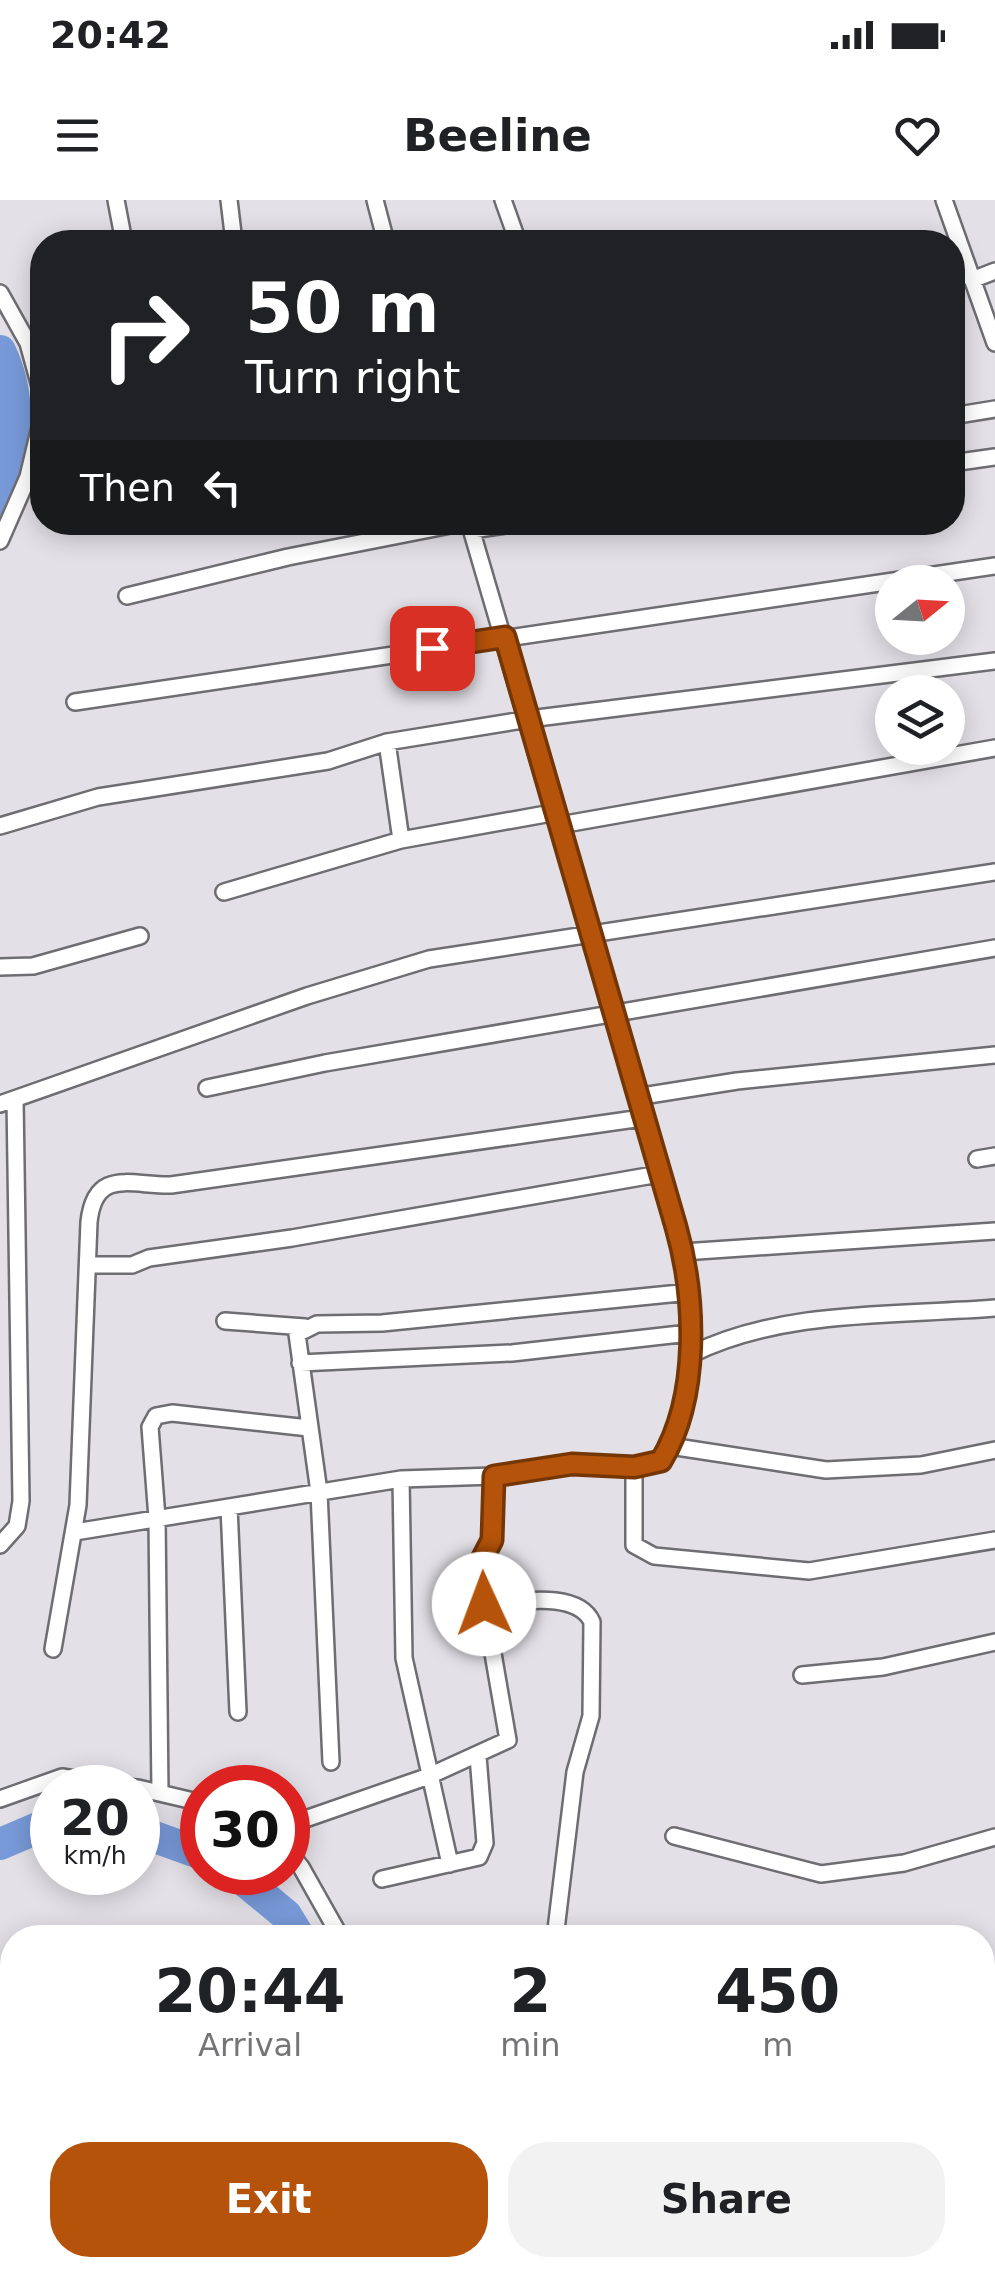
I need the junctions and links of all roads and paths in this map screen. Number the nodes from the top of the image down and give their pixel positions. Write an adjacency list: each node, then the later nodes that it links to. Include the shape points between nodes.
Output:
1 (116, 200): 6 (street)
2 (229, 200): 7 (street)
3 (375, 200): 8 (street)
4 (503, 200): 9 (street)
5 (944, 200): 10 (street)
6 (122, 230)
7 (233, 230)
8 (383, 230)
9 (514, 230)
10 (952, 230)
11 (965, 265): 13 (street)
12 (995, 271): 13 (street)
13 (972, 280): 15 (street)
14 (0, 293): 17 (street)
15 (992, 325): 16 (street)
16 (995, 344)
17 (30, 350)
18 (995, 409): 19 (street)
19 (965, 414)
20 (995, 457): 21 (street)
21 (965, 461)
22 (30, 468): 25 (street)
23 (412, 535): 27 (street)
24 (472, 535): 28 (street)
25 (0, 541)
26 (995, 566): 28 (street)
27 (127, 596)
28 (505, 637): 30 (street); 31 (street)
29 (995, 661): 31 (street)
30 (75, 702)
31 (529, 719): 32 (street); 34 (street)
32 (387, 742): 35 (street, via 328,761 98,796); 36 (street)
33 (995, 748): 34 (street)
34 (558, 818): 36 (street); 40 (street)
35 (0, 826)
36 (401, 840): 38 (street)
37 (995, 872): 40 (street)
38 (224, 892)
39 (140, 936): 42 (street, via 34,966)
40 (593, 936): 43 (street); 47 (street, via 428,959)
41 (995, 948): 43 (street)
42 (0, 967)
43 (614, 1013): 45 (street); 46 (street)
44 (995, 1055): 46 (street)
45 (206, 1088)
46 (636, 1097): 48 (street)
47 (8, 1102): 73 (street, via 22,1484 16,1526)
48 (642, 1118): 51 (street); 54 (street, via 171,1185 115,1182 92,1201)
49 (995, 1156): 50 (street)
50 (977, 1158)
51 (658, 1174): 53 (street); 54 (street, via 132,1265)
52 (995, 1231): 53 (street)
53 (683, 1252): 55 (street)
54 (88, 1265): 71 (street)
55 (690, 1292): 58 (street); 59 (street)
56 (995, 1308): 60 (street, via 780,1325)
57 (224, 1320): 58 (street)
58 (305, 1327): 61 (street, via 297,1334)
59 (689, 1332): 60 (street); 61 (street, via 512,1353)
60 (692, 1354): 63 (street)
61 (300, 1363): 62 (street)
62 (309, 1428): 68 (street); 70 (street, via 156,1416 150,1427)
63 (670, 1446): 64 (street, via 826,1470 921,1465); 65 (street, via 661,1461)
64 (995, 1450)
65 (634, 1467): 66 (street, via 572,1464); 72 (street, via 630,1529 634,1545 654,1556 808,1571)
66 (494, 1476): 67 (street); 74 (street, via 492,1540 478,1567)
67 (401, 1478): 68 (street); 82 (street, via 404,1658)
68 (319, 1492): 69 (street); 80 (street)
69 (229, 1507): 70 (street); 78 (street)
70 (157, 1518): 71 (street); 81 (street)
71 (76, 1532): 76 (street)
72 (995, 1540)
73 (0, 1545)
74 (484, 1604): 79 (street, via 508,1734 504,1744); 94 (street, via 577,1605 592,1622 591,1716 575,1772)
75 (995, 1642): 77 (street, via 883,1667)
76 (53, 1650)
77 (802, 1675)
78 (238, 1712)
79 (478, 1756): 82 (street); 90 (street, via 484,1850)
80 (331, 1762)
81 (160, 1765)
82 (429, 1776): 87 (street); 90 (street)
83 (30, 1788): 85 (street)
84 (160, 1793): 86 (street)
85 (0, 1798)
86 (180, 1798)
87 (310, 1817)
88 (674, 1836): 89 (street, via 821,1874 904,1863)
89 (995, 1838)
90 (450, 1864): 91 (street)
91 (382, 1880)
92 (310, 1882): 93 (street)
93 (334, 1925)
94 (557, 1925)

